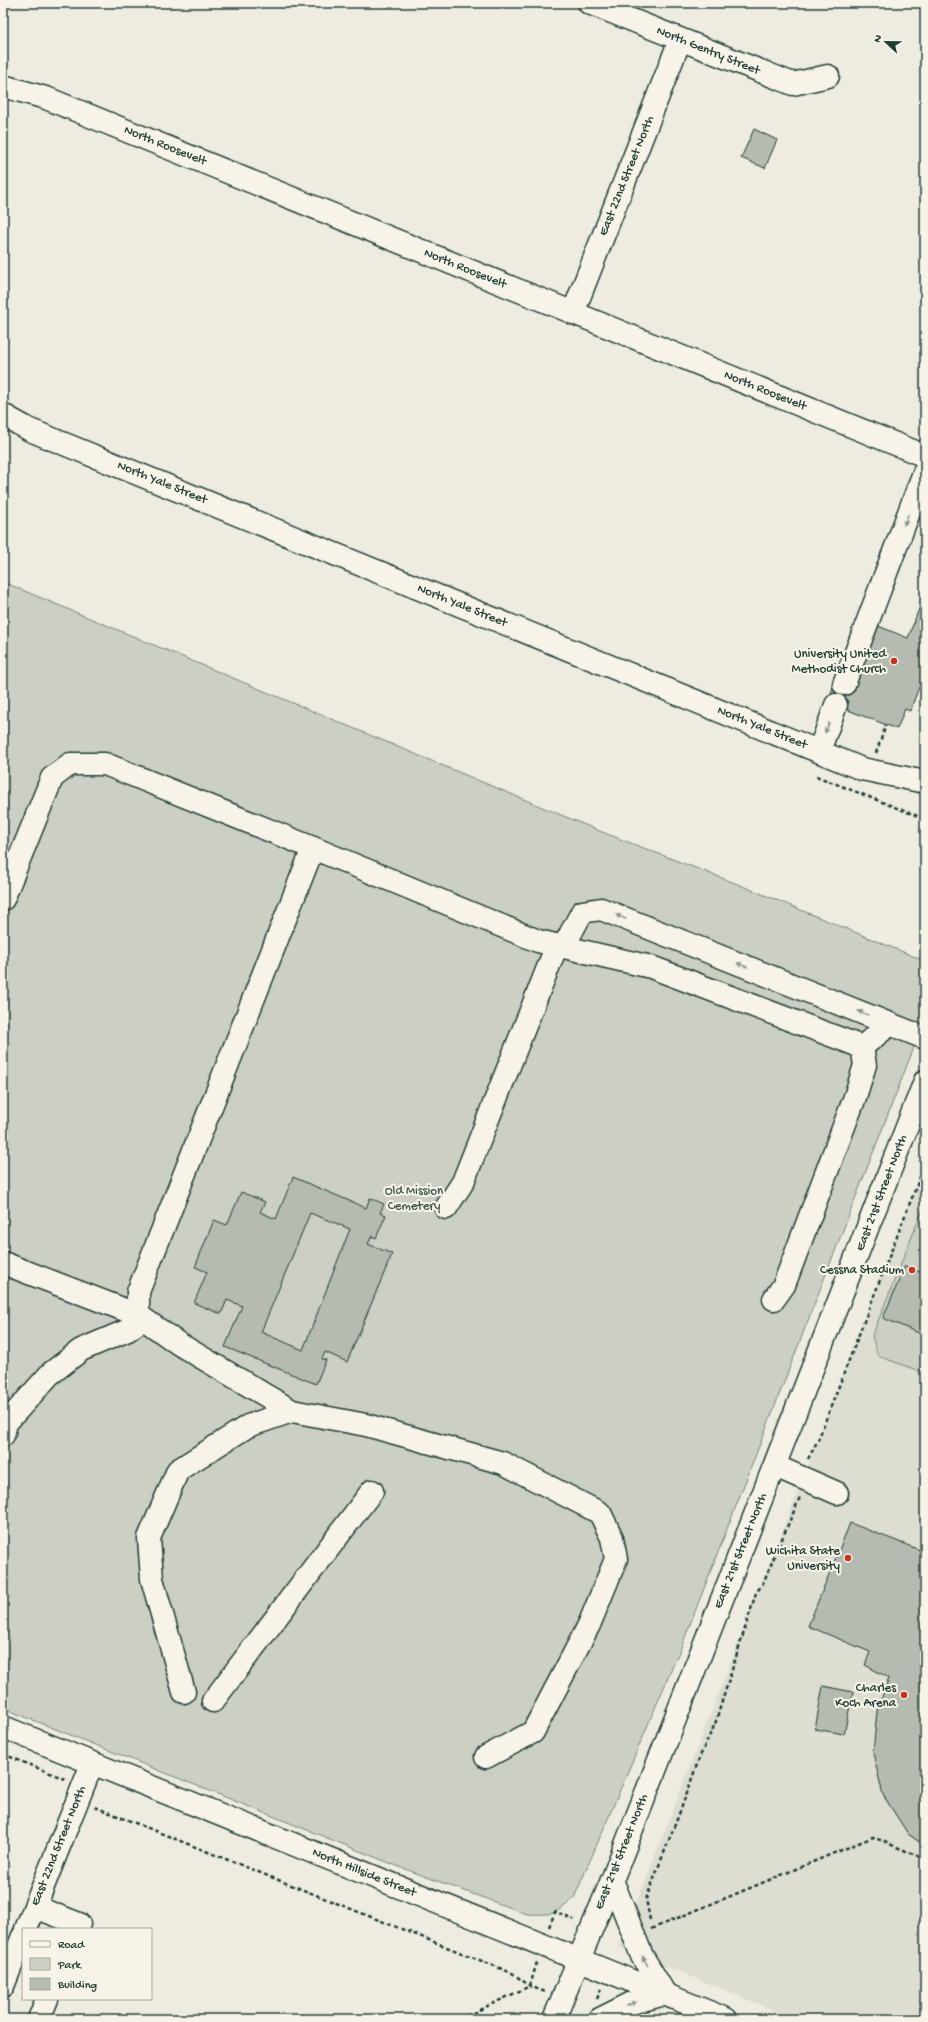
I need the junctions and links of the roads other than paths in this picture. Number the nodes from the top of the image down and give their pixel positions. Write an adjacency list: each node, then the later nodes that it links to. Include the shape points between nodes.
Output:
1 (589, 3): 2 (street, North Gentry Street)
2 (680, 40): 3 (street, North Gentry Street, via 793,84); 5 (street, East 22nd Street North)
3 (828, 76)
4 (3, 86): 5 (street, North Roosevelt, via 46,98)
5 (573, 312): 7 (street, North Roosevelt)
6 (3, 415): 11 (street, North Yale Street, via 30,430)
7 (925, 456)
8 (925, 470): 9 (street, one-way to 9)
9 (844, 684)
10 (836, 705): 11 (street, one-way to 11)
11 (819, 751): 12 (street, North Yale Street, via 862,769)
12 (925, 782)
13 (313, 848): 14 (street, via 105,764 70,764 52,778); 15 (street, via 538,941); 23 (street, via 138,1292)
14 (3, 899)
15 (560, 945): 16 (street, one-way to 15, via 601,910 582,912); 18 (street, via 651,967); 20 (street, via 463,1182)
16 (890, 1024): 17 (street); 18 (street)
17 (925, 1038)
18 (862, 1047): 22 (street, via 865,1064 855,1097 784,1284)
19 (925, 1081): 26 (street, East 21st Street North)
20 (446, 1208)
21 (3, 1263): 23 (street)
22 (774, 1298)
23 (140, 1317): 24 (street, via 179,1344); 25 (street, via 128,1330 81,1350 50,1374 6,1423)
24 (292, 1411): 29 (street, via 248,1426 178,1470 149,1538 152,1578); 32 (street, via 366,1425 504,1463 600,1513 612,1538 616,1559 589,1625 534,1732)
25 (3, 1435)
26 (775, 1466): 28 (street); 34 (street, East 21st Street North)
27 (372, 1491): 30 (street)
28 (837, 1493)
29 (184, 1692)
30 (213, 1701)
31 (3, 1727): 33 (street, North Hillside Street)
32 (486, 1757)
33 (92, 1764): 35 (street, East 22nd Street North); 39 (street, North Hillside Street)
34 (612, 1880): 39 (street, East 21st Street North); 41 (street, one-way to 34, via 642,1956 643,1932)
35 (35, 1906): 36 (street, East 22nd Street North); 37 (street, via 80,1924)
36 (26, 1928)
37 (78, 1928)
38 (22, 1938): 40 (street)
39 (579, 1960): 41 (street, North Hillside Street); 45 (street, East 21st Street North)
40 (3, 1986)
41 (665, 1994): 43 (street, North Hillside Street); 46 (street, one-way to 41, via 632,2003)
42 (47, 2000): 44 (street)
43 (721, 2018)
44 (39, 2019)
45 (554, 2019)
46 (600, 2019)

